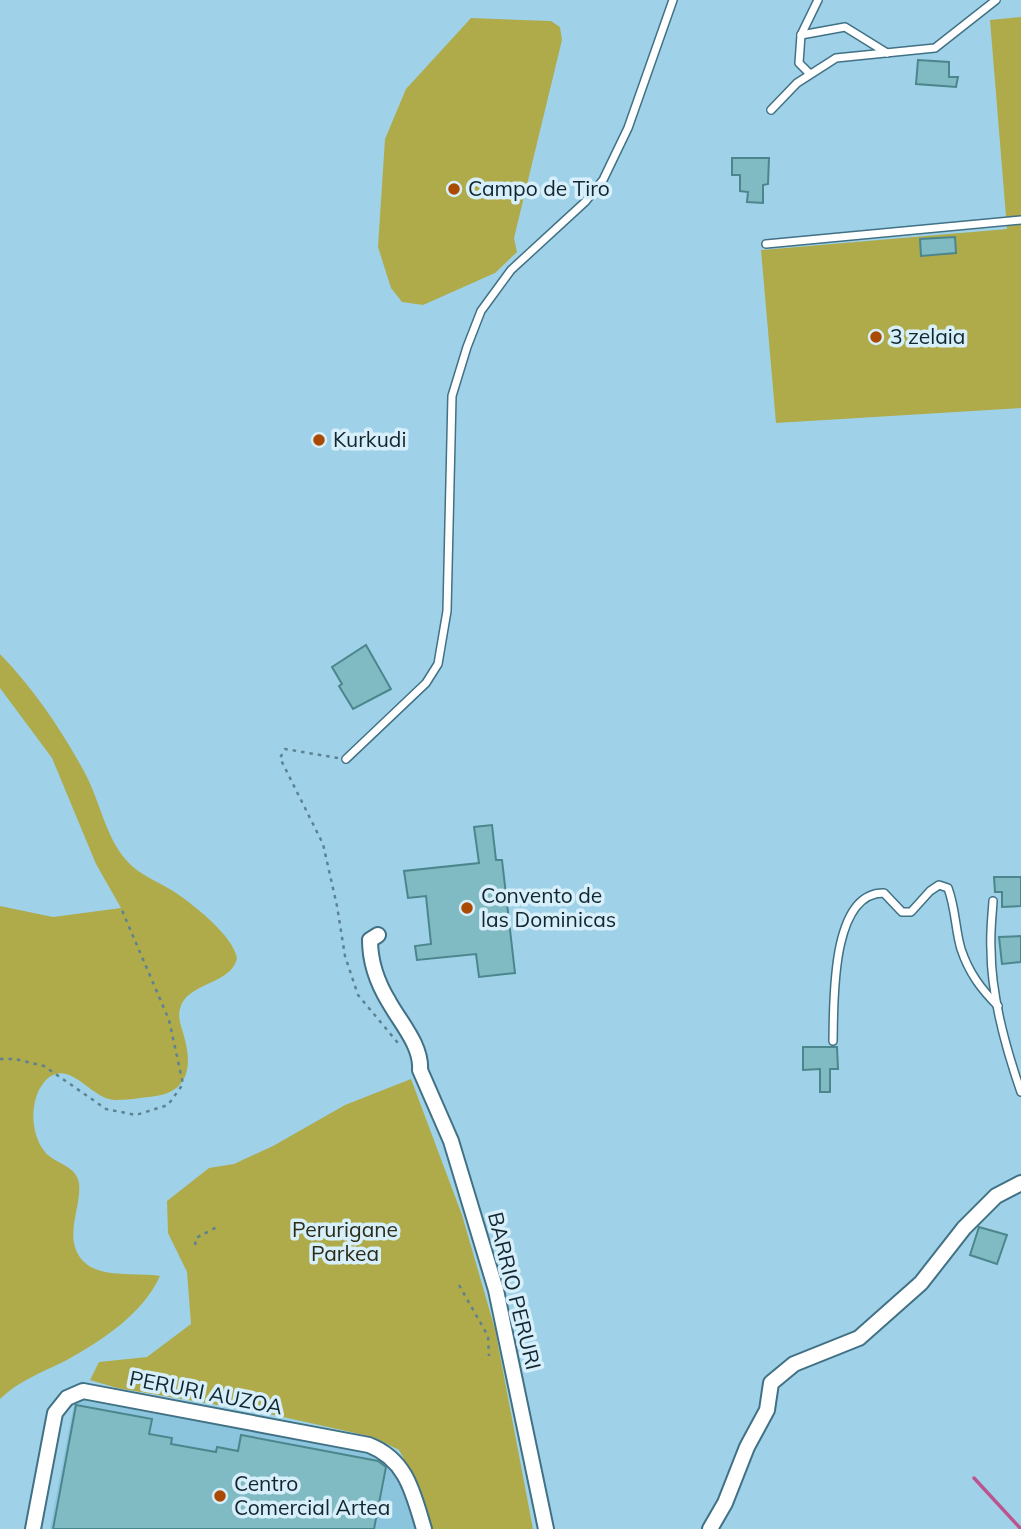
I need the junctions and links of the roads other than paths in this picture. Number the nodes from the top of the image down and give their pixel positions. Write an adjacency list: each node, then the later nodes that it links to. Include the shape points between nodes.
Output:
1 (673, 0): 10 (lane, via 628,128 603,180 511,270 481,312 452,396 447,611 438,663 426,682)
2 (818, 0): 4 (lane)
3 (996, 0): 5 (lane, via 935,48)
4 (801, 35): 5 (lane, via 845,26); 6 (lane, via 799,63)
5 (887, 54): 6 (lane, via 836,58)
6 (810, 74): 7 (lane)
7 (771, 110)
8 (1021, 220): 9 (lane)
9 (766, 244)
10 (346, 759)
11 (993, 901): 13 (lane, via 991,951)
12 (378, 935): 19 (street, BARRIO PERURI, via 370,940 372,963 421,1058 420,1070 451,1141 496,1290)
13 (998, 1006): 14 (lane, via 978,986 961,948 948,888 939,885 911,912 902,912 884,893 875,893 866,897 842,933); 15 (lane)
14 (832, 1041)
15 (1021, 1092)
16 (1021, 1183): 20 (street, via 996,1196 921,1283 859,1338 794,1364 771,1383 767,1409)
17 (33, 1529): 18 (street, PERURI AUZOA, via 55,1413 67,1398 83,1391 369,1445 398,1465 412,1487)
18 (424, 1529)
19 (546, 1529)
20 (710, 1529)

